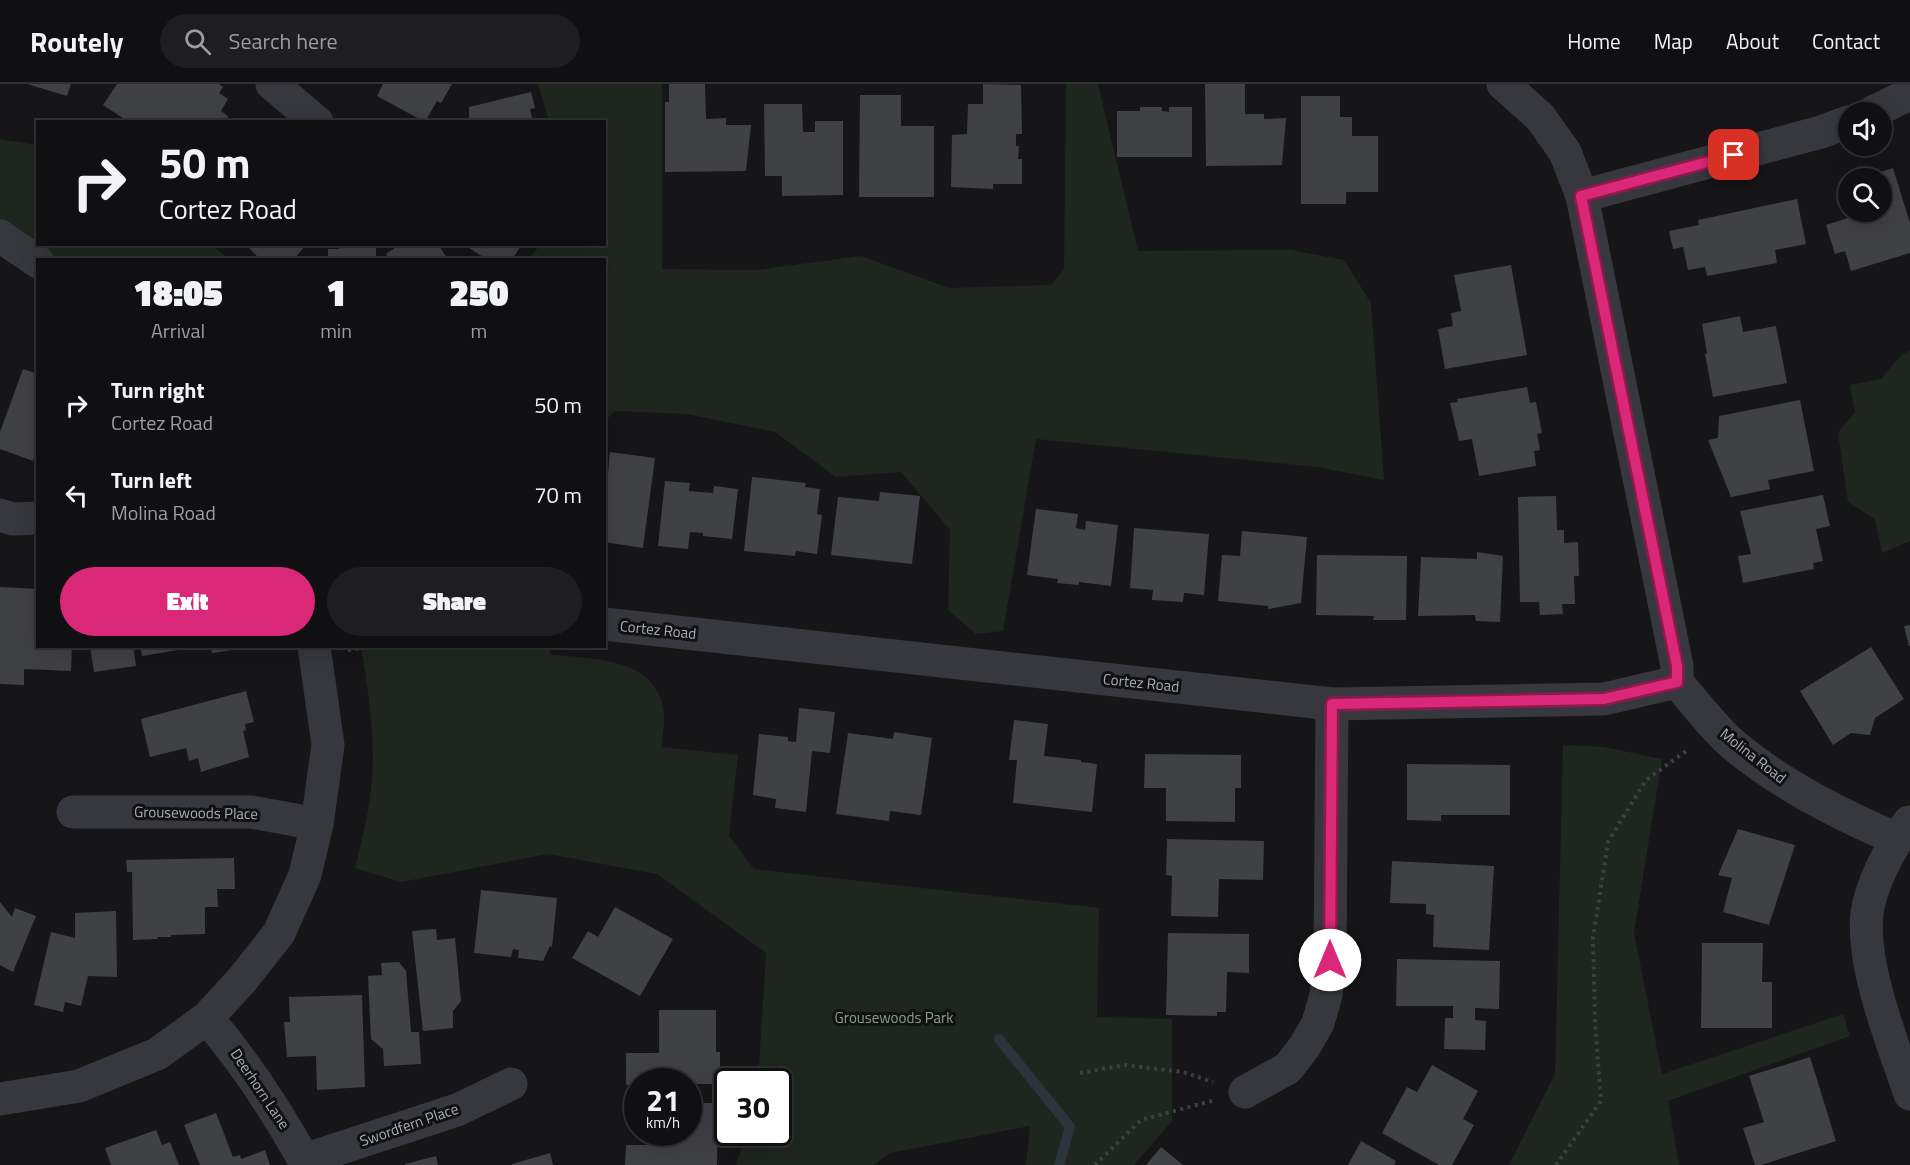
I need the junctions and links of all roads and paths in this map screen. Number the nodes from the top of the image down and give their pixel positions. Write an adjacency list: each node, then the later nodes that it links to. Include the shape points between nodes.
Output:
1 (272, 84): 5 (street)
2 (1503, 84): 7 (street, via 1540,117 1565,153)
3 (1910, 94): 4 (street)
4 (1892, 103)
5 (315, 120)
6 (1838, 126): 7 (street)
7 (1581, 196): 14 (street, via 1677,666)
8 (0, 236): 9 (street)
9 (36, 261)
10 (0, 515): 11 (street)
11 (36, 518)
12 (606, 624): 15 (street, Cortez Road)
13 (314, 648): 18 (street, via 328,745)
14 (1677, 682): 15 (street, Cortez Road, via 1604,699); 16 (street, Molina Road)
15 (1332, 704): 23 (street, via 1330,960 1326,995 1318,1023 1288,1068)
16 (1718, 729): 19 (street, Molina Road, via 1759,765 1792,787); 28 (path, via 1646,780 1608,842 1593,938 1601,1101)
17 (73, 812): 18 (street, Grousewoods Place, via 251,812)
18 (317, 824): 20 (street, via 305,875 279,933)
19 (1903, 830): 24 (street, via 1877,880 1867,912 1868,954)
20 (207, 1018): 25 (street, via 157,1054 79,1086); 26 (street, Deerhorn Lane, via 261,1088)
21 (1080, 1073): 23 (path, via 1125,1065 1183,1072)
22 (511, 1084): 26 (street, Swordfern Place, via 457,1110)
23 (1245, 1092): 27 (path, via 1141,1120)
24 (1910, 1094)
25 (0, 1099)
26 (304, 1162)
27 (1095, 1165)
28 (1556, 1165)

